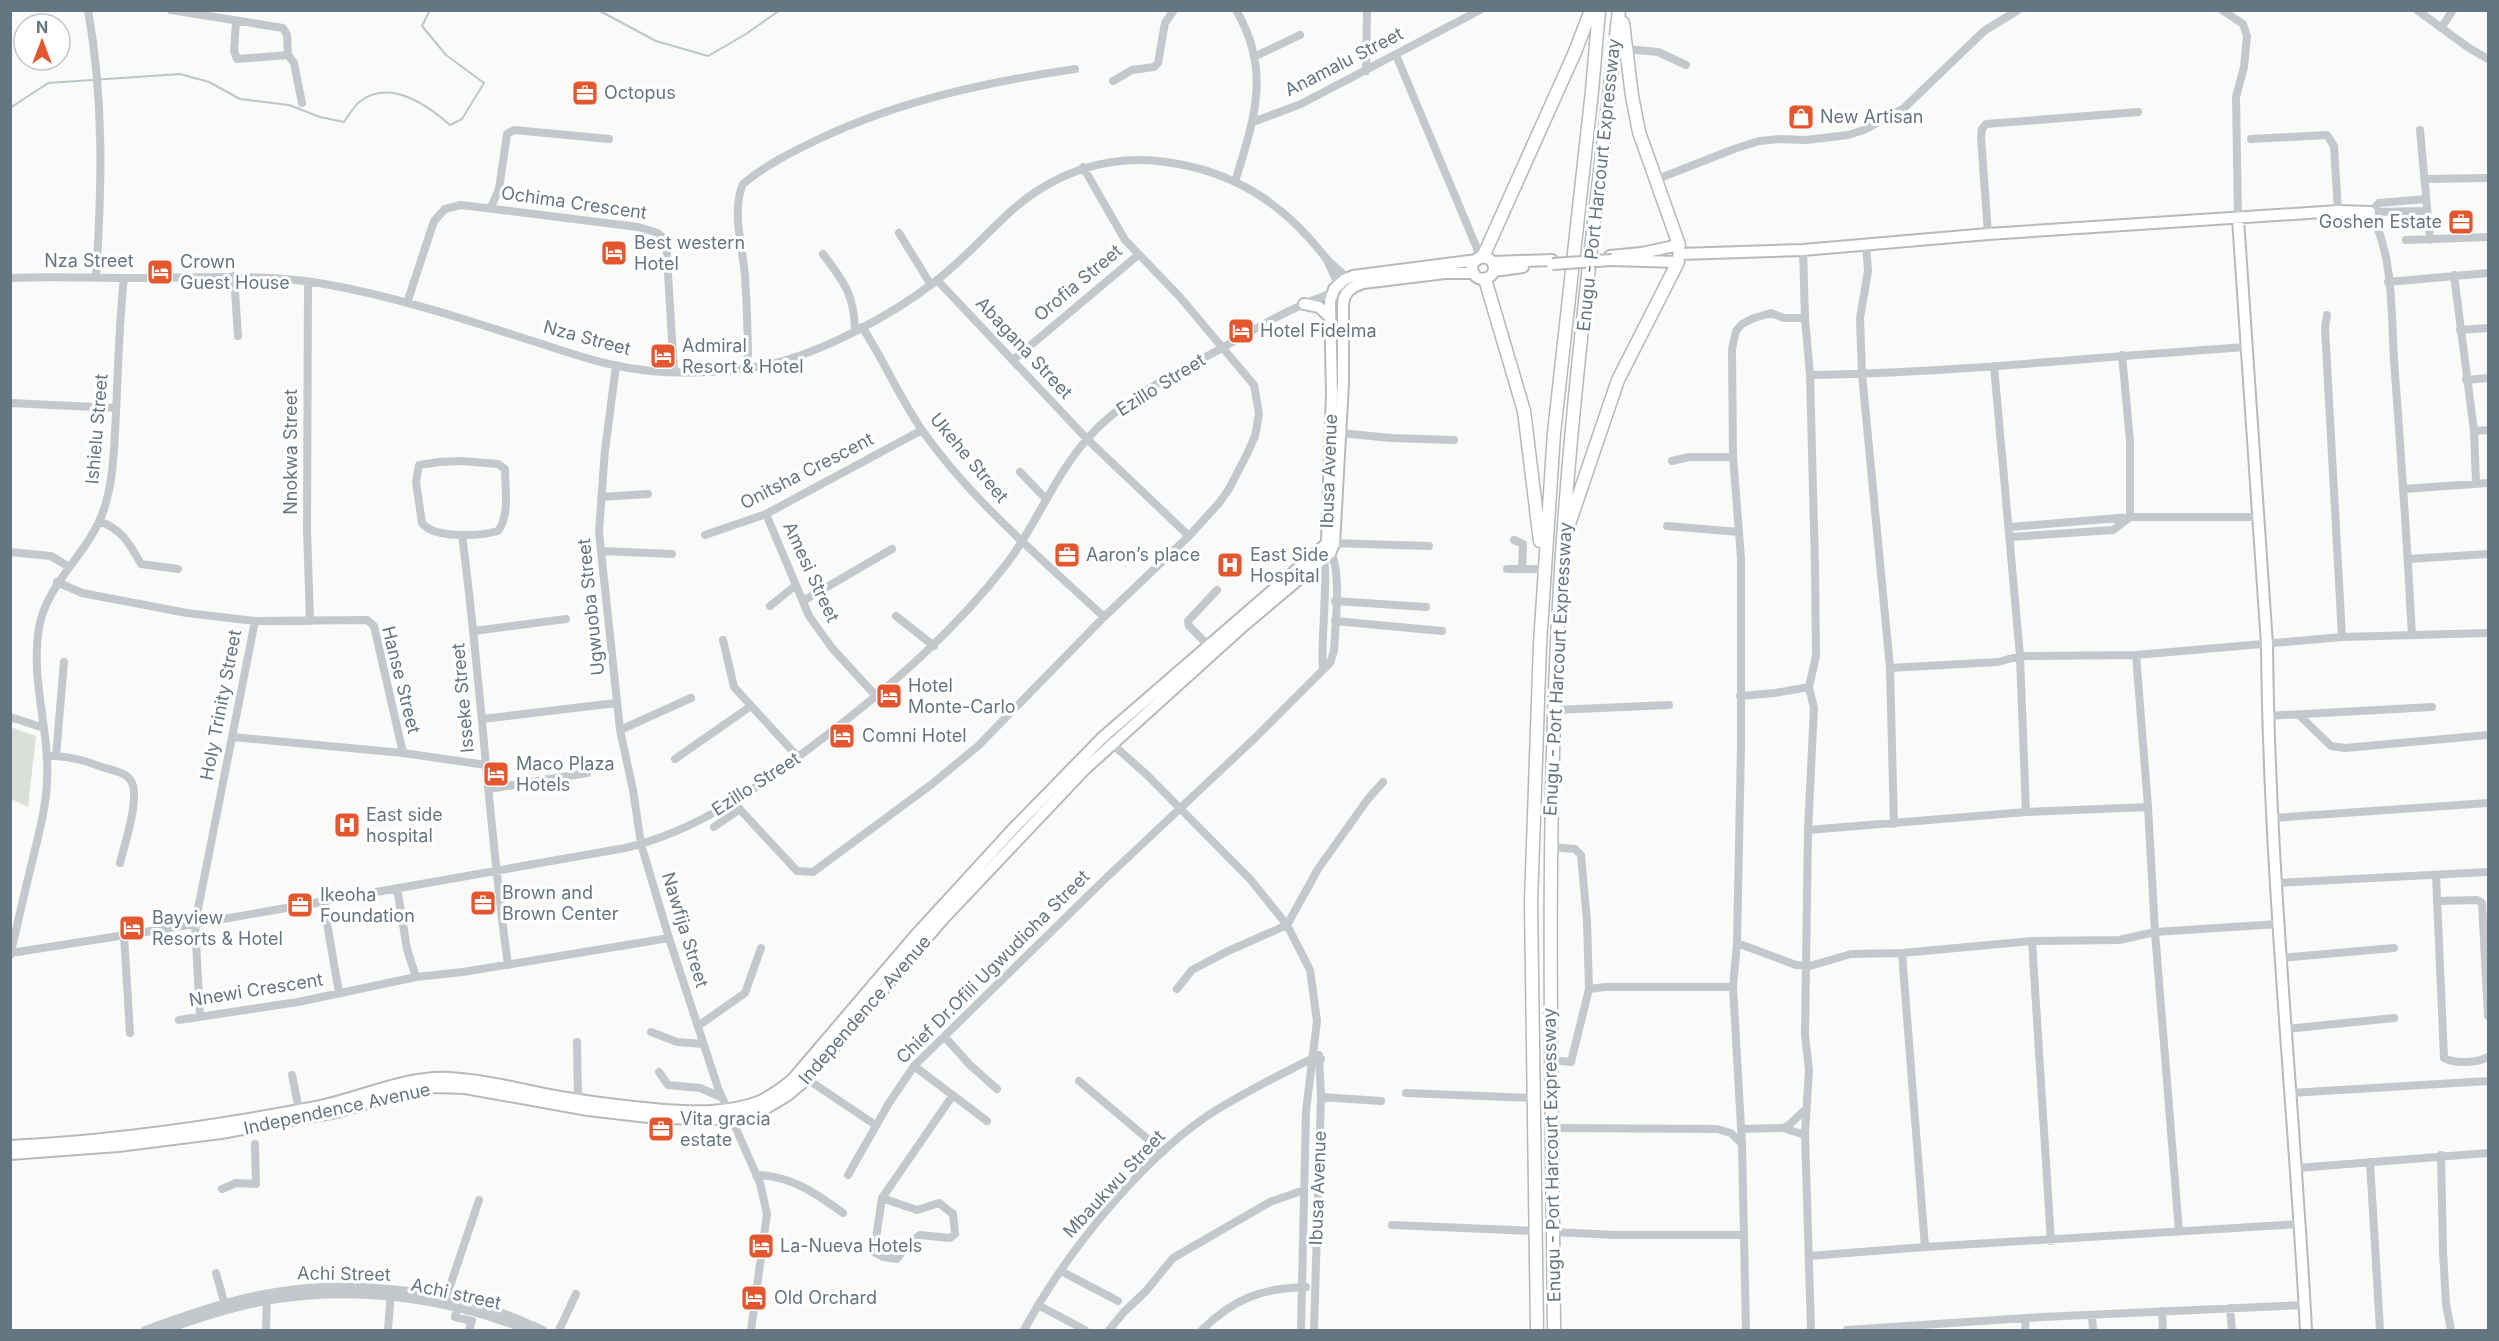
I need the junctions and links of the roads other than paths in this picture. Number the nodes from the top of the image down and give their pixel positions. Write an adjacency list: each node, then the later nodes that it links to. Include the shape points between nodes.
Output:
1 (88, 10): 59 (street, via 99,93 102,178)
2 (171, 10): 14 (street)
3 (1174, 10): 25 (street, via 1165,23 1158,63 1132,70)
4 (1236, 10): 20 (street)
5 (1367, 10): 24 (street)
6 (1480, 10): 19 (street, Anamalu Street)
7 (1591, 10): 55 (highway)
8 (1599, 10): 128 (highway)
9 (1620, 10): 17 (highway); 118 (highway, Enugu - Port Harcourt Expressway)
10 (2018, 10): 35 (street, via 1984,30 1904,108 1864,130 1806,140 1759,141)
11 (2222, 10): 42 (street, via 2242,24 2247,36 2236,97)
12 (2417, 10): 15 (street)
13 (2453, 10): 15 (street)
14 (236, 21): 18 (street, via 283,28); 18 (street, via 237,59)
15 (2441, 28): 21 (street)
16 (1300, 35): 20 (street)
17 (1626, 49): 22 (street, via 1658,52); 35 (highway, via 1639,132)
18 (288, 55): 26 (street, via 294,63)
19 (1396, 55): 24 (street, Anamalu Street); 55 (street)
20 (1254, 57): 28 (street, via 1258,88)
21 (2488, 59)
22 (1686, 65)
23 (1075, 69): 83 (street, via 948,92 893,108 801,147 743,184 738,212)
24 (1366, 71): 28 (street, Anamalu Street, via 1301,104)
25 (1113, 81)
26 (302, 103)
27 (2138, 112): 44 (street, via 1986,124 1981,137)
28 (1253, 122): 36 (street)
29 (2420, 130): 34 (street)
30 (609, 139): 38 (street, via 522,130 507,134 499,189)
31 (2251, 139): 39 (street, via 2327,135 2334,146)
32 (1083, 167): 36 (street, Nza Street, via 1121,160 1159,161 1195,167); 52 (street, Orofia Street); 65 (street, Nza Street, via 1015,208)
33 (2488, 178): 34 (street)
34 (2424, 179): 37 (street)
35 (1655, 180): 50 (highway)
36 (1235, 182): 54 (street, Nza Street, via 1299,226)
37 (2426, 199): 40 (street); 41 (street, via 2379,203)
38 (492, 207): 68 (street, Ochima Crescent, via 461,205 440,213); 84 (street, Ochima Crescent, via 618,223 663,236)
39 (2338, 211): 41 (main road); 42 (main road)
40 (2427, 211): 41 (street); 47 (street)
41 (2370, 212): 64 (street, via 2380,230)
42 (2238, 219): 44 (main road); 77 (main road)
43 (899, 233): 65 (street, Abagana Street)
44 (1988, 234): 48 (main road)
45 (2488, 237): 47 (street)
46 (2406, 240): 47 (street)
47 (2430, 240)
48 (1866, 245): 49 (main road); 85 (street, via 1868,271 1860,318)
49 (1803, 250): 50 (main road); 72 (street)
50 (1679, 253): 53 (main road); 53 (main road); 118 (highway, via 1618,380)
51 (823, 254): 73 (street, via 849,290)
52 (1137, 256): 78 (street, Orofia Street, via 1179,296); 80 (street, Orofia Street)
53 (1611, 258): 55 (main road, bridge)
54 (1326, 260): 63 (street, Nza Street); 66 (street)
55 (1484, 266): 63 (main road, via 1375,272); 128 (highway, via 1524,411)
56 (2488, 273): 57 (street)
57 (2454, 275): 64 (street); 75 (street)
58 (234, 276): 61 (street, Nza Street); 62 (street, Nza Street); 76 (street)
59 (96, 277): 60 (street, Nza Street); 61 (street, Nza Street)
60 (10, 278)
61 (124, 278): 90 (street, Ishielu Street)
62 (308, 282): 68 (street, Nza Street); 143 (street, Nnokwa Street)
63 (1352, 282): 66 (main road); 67 (main road)
64 (2388, 282): 102 (street)
65 (934, 283): 73 (street, Nza Street); 80 (street, Abagana Street)
66 (1335, 289): 67 (street); 69 (street, Ezillo Street); 71 (main road, Ibusa Avenue)
67 (1345, 296): 94 (main road, Ibusa Avenue)
68 (407, 303): 81 (street, Nza Street)
69 (1304, 304): 71 (main road, via 1319,307); 78 (street, Ezillo Street)
70 (2327, 315): 149 (street)
71 (1330, 317): 121 (main road, Ibusa Avenue)
72 (1805, 318): 86 (street); 97 (street, via 1767,313 1748,320 1736,331 1732,349)
73 (859, 328): 83 (street, Nza Street, via 799,356); 91 (street, Ukehe Street)
74 (2488, 328): 75 (street)
75 (2460, 330): 88 (street)
76 (238, 336)
77 (2248, 347): 79 (street); 108 (main road)
78 (1223, 348): 95 (street, Ezillo Street, via 1137,397); 115 (street, Orofia Street, via 1254,385 1257,426 1229,489)
79 (2122, 355): 82 (street); 107 (street, via 2130,441)
80 (1013, 360): 95 (street, Abagana Street)
81 (616, 366): 84 (street, Nza Street); 104 (street, Ugwuoba Street)
82 (1994, 366): 85 (street); 112 (street)
83 (748, 368): 84 (street, Nza Street)
84 (674, 371)
85 (1862, 374): 86 (street); 158 (street)
86 (1810, 375): 160 (street, via 1816,656)
87 (2488, 378): 88 (street)
88 (2466, 381): 93 (street)
89 (10, 403): 90 (street)
90 (116, 408): 109 (street, Ishielu Street, via 112,470)
91 (922, 430): 106 (street, Onitsha Crescent); 117 (street, Ukehe Street, via 966,484)
92 (2488, 430): 93 (street)
93 (2474, 431): 100 (street)
94 (1340, 433): 96 (street); 121 (main road, Ibusa Avenue)
95 (1087, 439): 105 (street, Ezillo Street); 115 (street, Abagana Street)
96 (1454, 440)
97 (1733, 457): 98 (street); 111 (street)
98 (1672, 461)
99 (1020, 472): 105 (street)
100 (2476, 483): 101 (street); 102 (street)
101 (2488, 483)
102 (2404, 489): 126 (street)
103 (648, 494): 104 (street)
104 (601, 497): 122 (street, Ugwuoba Street)
105 (1046, 499): 117 (street, Ezillo Street)
106 (766, 514): 114 (street, Onitsha Crescent); 133 (street, Amesi Street)
107 (2130, 517): 108 (street); 112 (street)
108 (2258, 517): 152 (main road)
109 (99, 521): 127 (street, Ishielu Street); 129 (street, via 122,534 141,564)
110 (1667, 526): 111 (street)
111 (1739, 532): 162 (street)
112 (2010, 532): 155 (street)
113 (462, 535): 113 (street, via 501,528 505,469 498,464 479,462 419,465 416,482 422,523 430,530); 145 (street, Isseke Street)
114 (705, 535)
115 (1189, 536): 140 (street, Orofia Street)
116 (1514, 540): 131 (street, via 1523,544)
117 (1022, 541): 140 (street, Ukehe Street); 153 (street, Ezillo Street)
118 (1563, 545): 168 (highway, Enugu - Port Harcourt Expressway)
119 (1429, 546): 121 (street)
120 (892, 549): 136 (street)
121 (1327, 549): 135 (street, Ibusa Avenue, via 1335,564); 151 (main road, Independence Avenue); 156 (main road, Independence Avenue); 159 (street, Ibusa Avenue)
122 (601, 551): 124 (street); 164 (street, Ugwuoba Street)
123 (10, 552): 127 (street, via 51,556)
124 (672, 554)
125 (2488, 554): 126 (street)
126 (2408, 559): 148 (street)
127 (69, 567): 132 (street, Ishielu Street)
128 (1543, 567): 131 (street); 255 (highway, via 1532,816)
129 (178, 569)
130 (1507, 569): 131 (street)
131 (1522, 569)
132 (57, 582): 142 (street, Holy Trinity Street, via 92,595); 173 (street, Ishielu Street, via 39,630 38,681)
133 (796, 585): 136 (street, Amesi Street); 137 (street)
134 (1216, 590): 151 (street, via 1188,621)
135 (1335, 600): 138 (street); 144 (street, Ibusa Avenue)
136 (803, 602): 161 (street, Amesi Street, via 820,633)
137 (770, 606)
138 (1426, 608)
139 (896, 616): 153 (street)
140 (1104, 617): 190 (street, Orofia Street, via 978,746 813,872 797,871)
141 (566, 619): 145 (street)
142 (255, 621): 143 (street, Hanse Street); 176 (street, Holy Trinity Street)
143 (310, 621): 178 (street, Hanse Street, via 362,619 374,626)
144 (1335, 621): 146 (street); 159 (street, Ibusa Avenue, via 1333,658)
145 (474, 630): 172 (street, Isseke Street)
146 (1442, 631)
147 (2488, 633): 148 (street)
148 (2412, 635): 149 (street)
149 (2342, 637): 152 (street)
150 (723, 640): 166 (street, via 734,687)
151 (1208, 645): 156 (main road, Independence Avenue)
152 (2267, 645): 154 (street); 169 (main road)
153 (934, 646): 161 (street, Ezillo Street)
154 (2136, 655): 155 (street); 188 (street)
155 (2020, 656): 158 (street, via 1998,662); 191 (street)
156 (1199, 659): 177 (main road, Independence Avenue)
157 (64, 662): 179 (street)
158 (1890, 668): 193 (street)
159 (1323, 669): 189 (street, Ibusa Avenue)
160 (1809, 687): 162 (street); 195 (street, via 1814,708)
161 (876, 696): 180 (street, Ezillo Street)
162 (1740, 696): 213 (street)
163 (691, 698): 174 (street)
164 (616, 703): 172 (street); 174 (street, Ugwuoba Street)
165 (1669, 705): 168 (street)
166 (751, 706): 180 (street); 181 (street)
167 (2432, 707): 170 (street)
168 (1555, 710): 197 (highway, Enugu - Port Harcourt Expressway)
169 (2267, 716): 170 (street); 192 (main road)
170 (2300, 716): 175 (street, via 2331,746 2345,748)
171 (10, 717): 173 (street)
172 (482, 719): 182 (street, Isseke Street)
173 (44, 728): 179 (street, Ishielu Street)
174 (620, 730): 196 (street, Ugwuoba Street)
175 (2488, 735)
176 (233, 737): 178 (street); 206 (street, Holy Trinity Street)
177 (1108, 740): 189 (street, Ibusa Avenue); 245 (main road, Independence Avenue, via 964,896); 262 (main road, Independence Avenue, via 1013,829 792,1080)
178 (403, 753): 182 (street)
179 (52, 756): 198 (street, via 93,763 131,780 133,807); 217 (street, Ishielu Street)
180 (798, 757): 186 (street, Ezillo Street)
181 (675, 759)
182 (486, 765): 185 (street, Isseke Street)
183 (587, 773): 185 (street)
184 (1383, 782): 208 (street, via 1318,869)
185 (489, 789): 199 (street, Isseke Street)
186 (733, 802): 190 (street, Orofia Street); 196 (street, Ezillo Street)
187 (2488, 802): 192 (street)
188 (2148, 807): 191 (street); 209 (street)
189 (1179, 808): 208 (street, Ibusa Avenue, via 1250,879); 234 (street, Chief Dr.Ofili Ugwudioha Street)
190 (740, 809): 194 (street)
191 (2026, 812): 193 (street)
192 (2273, 818): 202 (main road)
193 (1894, 824): 195 (street)
194 (714, 826)
195 (1809, 830): 220 (street)
196 (641, 844): 199 (street, Ezillo Street); 211 (street, Nawfija Street)
197 (1550, 847): 224 (street, via 1575,849 1581,855); 241 (highway, Enugu - Port Harcourt Expressway)
198 (120, 864)
199 (495, 871): 203 (street, Ezillo Street); 219 (street, Isseke Street)
200 (2488, 872): 201 (street)
201 (2436, 875): 202 (street); 205 (street)
202 (2277, 883): 207 (main road)
203 (397, 888): 204 (street, Ezillo Street); 221 (street, via 407,949)
204 (323, 900): 206 (street, Ezillo Street); 225 (street, Nnewi Crescent)
205 (2438, 901): 227 (street, via 2482,903); 238 (street, via 2444,1058 2459,1061)
206 (195, 924): 210 (street, Ezillo Street); 226 (street, Holy Trinity Street)
207 (2279, 924): 209 (street); 218 (main road)
208 (1287, 926): 223 (street, via 1192,970); 237 (street, Ibusa Avenue, via 1311,970)
209 (2155, 932): 212 (street, via 2119,940); 289 (street)
210 (124, 935): 217 (street, Ezillo Street); 233 (street)
211 (669, 938): 219 (street, Nnewi Crescent); 230 (street, Nawfija Street)
212 (2032, 941): 216 (street); 292 (street)
213 (1737, 943): 220 (street, via 1778,960); 222 (street)
214 (761, 948): 230 (street, Nawfija Street, via 745,993)
215 (2394, 948): 218 (street)
216 (1902, 953): 220 (street, via 1851,954); 293 (street)
217 (11, 954)
218 (2280, 958): 231 (main road)
219 (508, 965): 221 (street, Nnewi Crescent)
220 (1806, 966): 260 (street)
221 (416, 976): 225 (street, Nnewi Crescent)
222 (1733, 987): 224 (street); 268 (street)
223 (1177, 989)
224 (1589, 989): 241 (street, via 1571,1062)
225 (339, 993): 226 (street, Nnewi Crescent)
226 (201, 1016): 229 (street, Nnewi Crescent)
227 (2488, 1016)
228 (2394, 1018): 231 (street)
229 (179, 1020)
230 (698, 1026): 236 (street, Nawfija Street)
231 (2286, 1029): 251 (main road)
232 (651, 1032): 236 (street, via 677,1042)
233 (130, 1033)
234 (945, 1037): 242 (street, Chief Dr.Ofili Ugwudioha Street); 249 (street)
235 (577, 1042): 256 (street)
236 (703, 1044): 253 (street, Nawfija Street)
237 (1316, 1047): 239 (street, Ibusa Avenue); 240 (street, Ibusa Avenue)
238 (2488, 1057)
239 (1311, 1059): 240 (street, Mbaukwu Street); 273 (street, Mbaukwu Street, via 1207,1116); 282 (street, Ibusa Avenue)
240 (1321, 1059): 254 (street, Ibusa Avenue)
241 (1551, 1060): 266 (highway, Enugu - Port Harcourt Expressway)
242 (914, 1066): 252 (street); 279 (street, Chief Dr.Ofili Ugwudioha Street)
243 (658, 1072): 253 (street, via 668,1084 700,1088)
244 (292, 1075): 261 (street)
245 (807, 1079): 262 (main road, Independence Avenue, via 779,1101 755,1113); 264 (street)
246 (1079, 1081): 273 (street)
247 (2488, 1081): 251 (street)
248 (478, 1086): 256 (main road, Independence Avenue); 258 (main road, Independence Avenue); 259 (main road, Independence Avenue, via 446,1082 397,1090)
249 (997, 1089)
250 (1406, 1093): 255 (street)
251 (2291, 1093): 278 (main road)
252 (953, 1095): 263 (street); 283 (street)
253 (721, 1097): 262 (street, Nawfija Street)
254 (1321, 1097): 257 (street); 298 (street, Ibusa Avenue)
255 (1534, 1098): 288 (highway)
256 (578, 1099): 258 (main road, Independence Avenue)
257 (1382, 1101)
258 (589, 1106): 262 (main road, Independence Avenue, via 657,1118)
259 (335, 1108): 261 (main road, Independence Avenue); 265 (main road, Independence Avenue)
260 (1806, 1109): 267 (street); 269 (street)
261 (299, 1110): 265 (main road, Independence Avenue)
262 (729, 1114): 280 (street, Nawfija Street)
263 (987, 1121)
264 (871, 1122)
265 (221, 1128): 272 (main road, Independence Avenue); 275 (main road, Independence Avenue, via 97,1148)
266 (1552, 1128): 271 (street, via 1717,1129 1731,1133); 290 (highway, Enugu - Port Harcourt Expressway)
267 (1783, 1128): 268 (street); 269 (street)
268 (1742, 1129): 271 (street)
269 (1805, 1136): 294 (street)
270 (255, 1144): 281 (street, via 256,1184 236,1183)
271 (1742, 1144): 291 (street)
272 (10, 1146)
273 (1163, 1152): 295 (street, Mbaukwu Street, via 1116,1202)
274 (2488, 1153): 276 (street)
275 (10, 1154)
276 (2440, 1155): 277 (street); 338 (street, via 2442,1251)
277 (2370, 1162): 278 (street); 337 (street)
278 (2297, 1168): 286 (main road)
279 (849, 1171)
280 (756, 1175): 285 (street, via 774,1176 811,1190); 320 (street, Nawfija Street, via 766,1214)
281 (222, 1189)
282 (1304, 1190): 297 (street, Ibusa Avenue); 323 (street, via 1270,1202 1173,1257)
283 (882, 1198): 283 (street, via 917,1210 939,1203 953,1214 955,1234 950,1238 920,1235 897,1259 883,1257 874,1252)
284 (479, 1200): 302 (street)
285 (843, 1213)
286 (2301, 1224): 289 (street); 306 (main road)
287 (1392, 1226): 288 (street)
288 (1535, 1231): 327 (highway)
289 (2179, 1231): 292 (street)
290 (1554, 1232): 291 (street); 328 (highway, Enugu - Port Harcourt Expressway)
291 (1743, 1234): 329 (street)
292 (2051, 1241): 293 (street)
293 (1925, 1247): 294 (street)
294 (1809, 1256): 330 (street)
295 (1061, 1271): 303 (street); 305 (street, Mbaukwu Street)
296 (216, 1273): 304 (street)
297 (1302, 1287): 298 (street); 324 (street, via 1263,1292 1237,1301); 325 (street, Ibusa Avenue)
298 (1314, 1287): 326 (street, Ibusa Avenue)
299 (391, 1294): 301 (street, Achi street); 302 (street, Achi Street); 307 (street, Achi street); 315 (street)
300 (576, 1294): 319 (street)
301 (268, 1297): 304 (street); 313 (street, Achi street); 314 (street)
302 (446, 1298): 318 (street, Achi Street, via 496,1311)
303 (1118, 1301)
304 (225, 1305): 312 (street)
305 (1038, 1305): 321 (street, Mbaukwu Street); 322 (street)
306 (2305, 1305): 308 (street); 336 (main road)
307 (458, 1308): 316 (street, via 455,1317 472,1322); 317 (street, Achi street)
308 (2230, 1308): 309 (street); 335 (street)
309 (2162, 1311): 310 (street); 334 (street)
310 (2092, 1315): 311 (street); 333 (street)
311 (2025, 1319): 331 (street); 332 (street)
312 (145, 1330)
313 (165, 1330)
314 (266, 1330)
315 (388, 1330)
316 (469, 1330)
317 (527, 1330)
318 (543, 1330)
319 (559, 1330)
320 (751, 1330)
321 (1024, 1330)
322 (1085, 1330)
323 (1110, 1330)
324 (1202, 1330)
325 (1301, 1330)
326 (1314, 1330)
327 (1537, 1330)
328 (1554, 1330)
329 (1746, 1330)
330 (1811, 1330)
331 (1847, 1330)
332 (2025, 1330)
333 (2093, 1330)
334 (2163, 1330)
335 (2232, 1330)
336 (2306, 1330)
337 (2380, 1330)
338 (2451, 1330)

